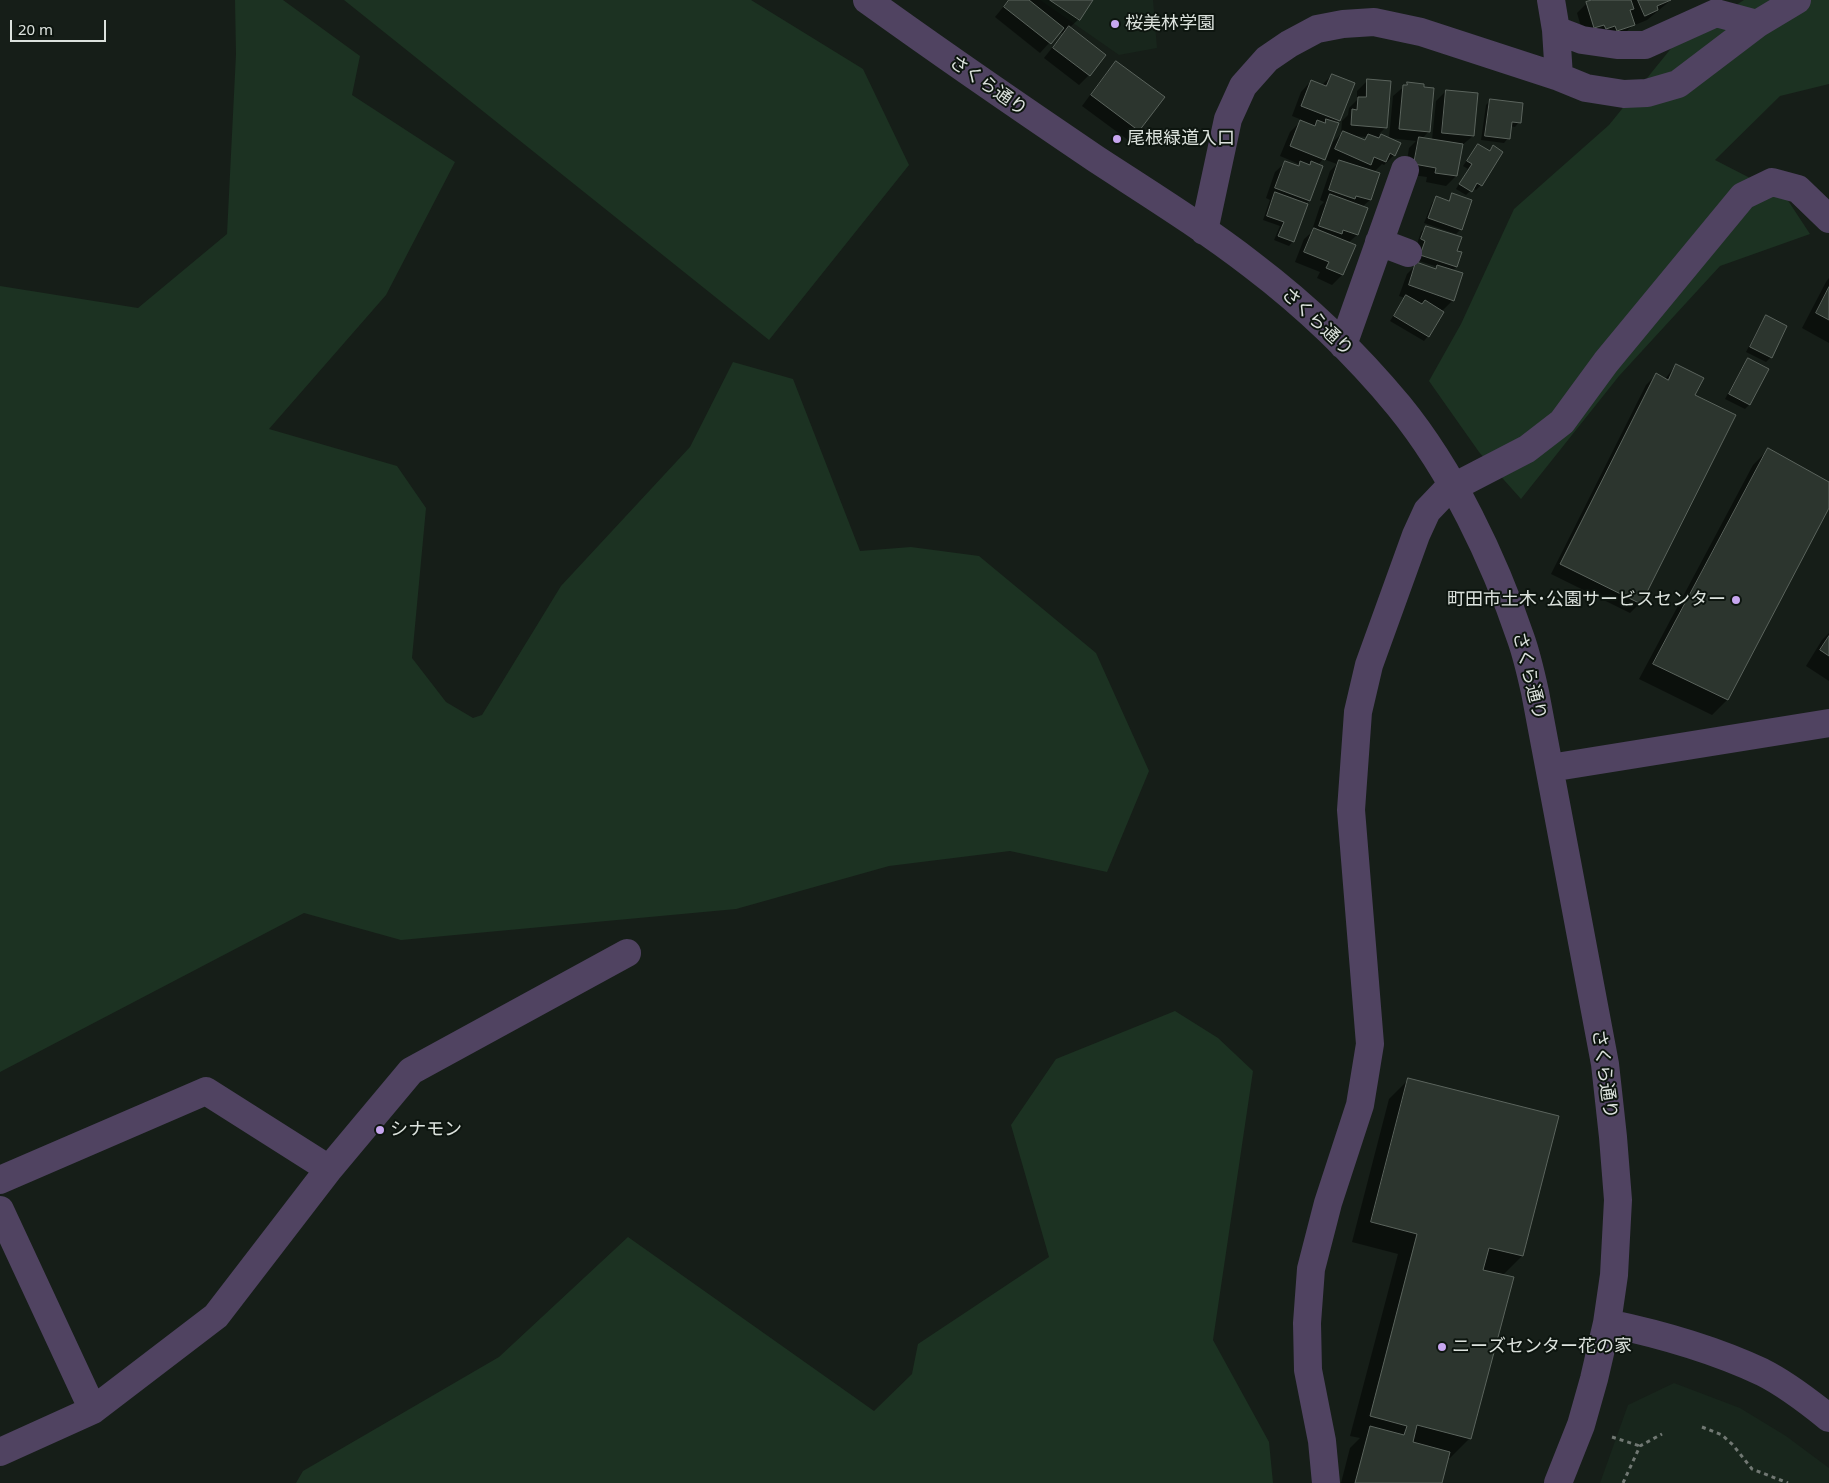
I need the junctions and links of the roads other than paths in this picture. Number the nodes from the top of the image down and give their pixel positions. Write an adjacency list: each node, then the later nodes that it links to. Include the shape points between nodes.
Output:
1 (867, 0): 9 (street, さくら通り, via 983,83)
2 (1551, 0): 5 (street)
3 (1797, 0): 4 (street)
4 (1757, 24): 5 (street, via 1716,12 1645,45 1582,40); 6 (street, via 1678,84 1648,94 1586,88)
5 (1556, 30): 6 (street)
6 (1559, 77): 9 (street, via 1412,30 1374,22 1317,29 1267,59 1243,86 1228,119)
7 (1405, 170): 10 (street)
8 (1829, 219): 13 (street, via 1798,189 1772,182 1742,196 1606,362 1562,422 1527,449)
9 (1204, 231): 12 (street, さくら通り, via 1252,264)
10 (1379, 242): 11 (street); 12 (street)
11 (1408, 253)
12 (1343, 345): 13 (street, さくら通り, via 1400,407 1431,449)
13 (1453, 488): 15 (street, さくら通り, via 1491,564 1522,640); 24 (street, via 1427,511 1416,535 1369,665 1358,712 1350,810 1370,1044 1360,1105 1328,1203 1311,1269 1308,1370 1322,1441)
14 (1829, 723): 15 (street)
15 (1550, 768): 20 (street, さくら通り, via 1604,1064 1613,1136 1618,1200 1614,1275)
16 (627, 953): 17 (street, via 411,1071)
17 (329, 1169): 18 (street, via 206,1092); 21 (street, via 216,1316)
18 (0, 1180)
19 (0, 1210): 21 (street)
20 (1607, 1323): 22 (street, via 1691,1345 1763,1373); 25 (street, さくら通り, via 1581,1424)
21 (93, 1410): 23 (street)
22 (1829, 1418)
23 (0, 1452)
24 (1326, 1483)
25 (1558, 1483)

